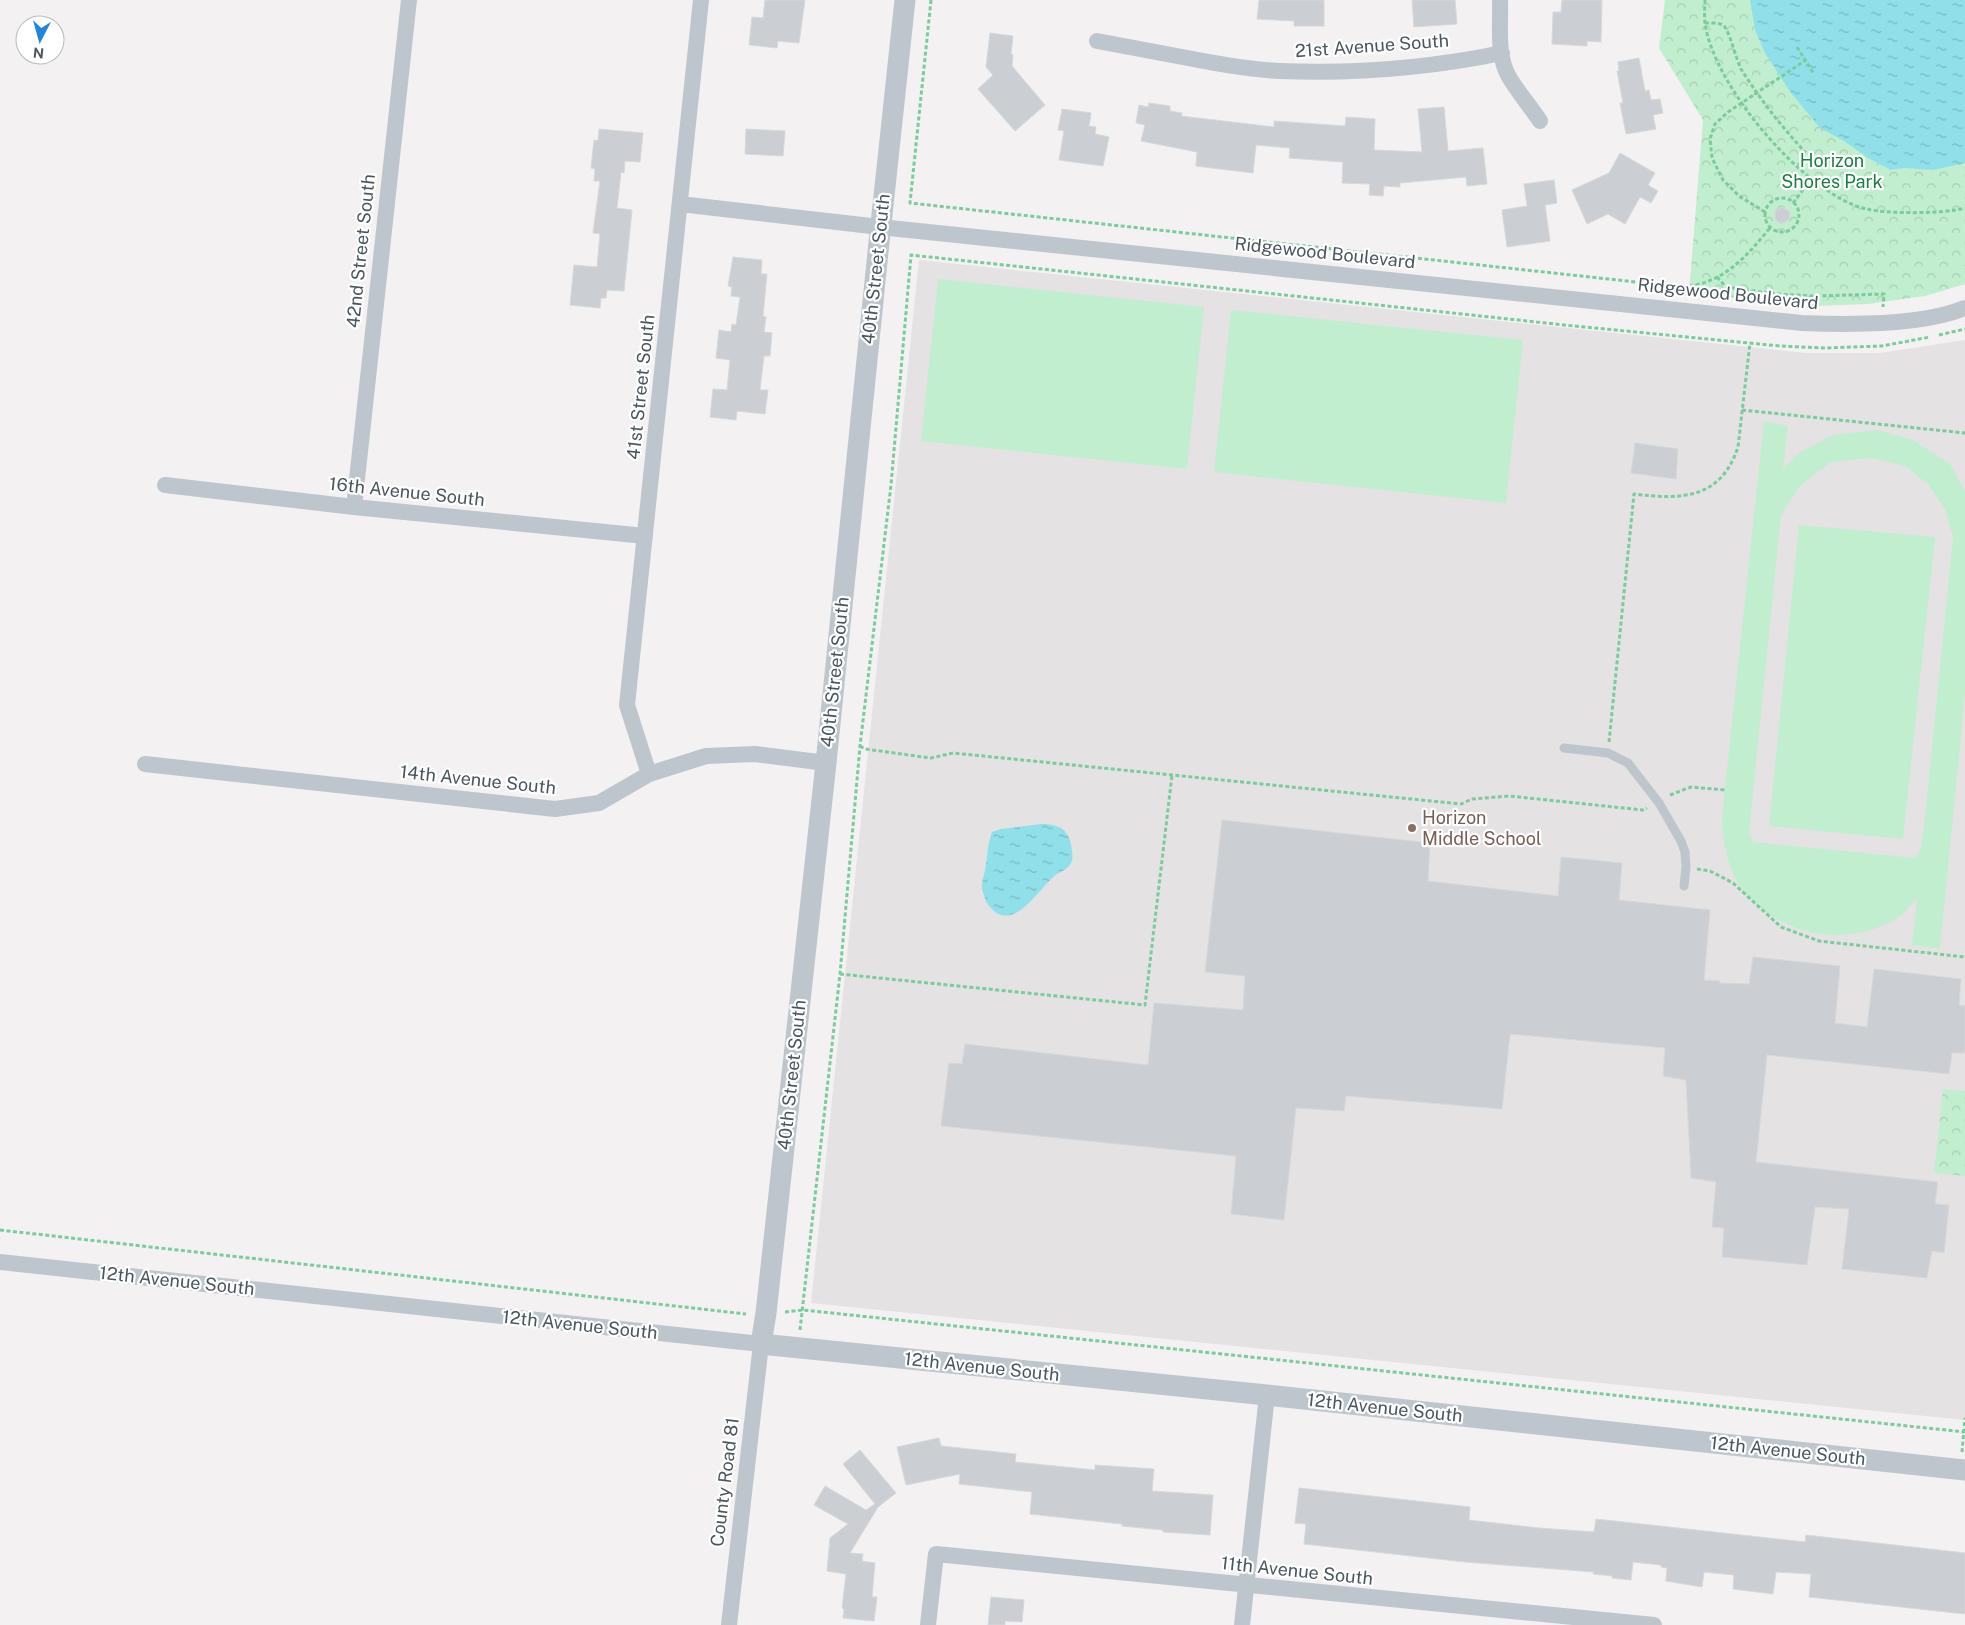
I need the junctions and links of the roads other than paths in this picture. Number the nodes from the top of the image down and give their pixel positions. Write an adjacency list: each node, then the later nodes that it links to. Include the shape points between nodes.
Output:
1 (408, 0): 12 (street, 42nd Street South)
2 (701, 0): 8 (street, 41st Street South)
3 (905, 0): 9 (street, 40th Street South)
4 (1500, 0): 6 (street)
5 (1097, 40): 6 (street, 21st Avenue South, via 1278,72 1414,67)
6 (1502, 53): 7 (street, via 1508,75)
7 (1540, 121)
8 (680, 204): 9 (street, Ridgewood Boulevard); 13 (street, 41st Street South)
9 (880, 227): 10 (street, Ridgewood Boulevard, via 1802,323 1851,325 1953,313); 15 (street, 40th Street South)
10 (1965, 308)
11 (165, 485): 12 (street, 16th Avenue South)
12 (354, 507): 13 (street, 16th Avenue South)
13 (645, 536): 17 (street, 41st Street South, via 627,705)
14 (1564, 748): 18 (lane, via 1608,752 1628,763 1659,803 1681,842 1685,852)
15 (826, 763): 17 (street, 14th Avenue South, via 755,754 706,756); 20 (street, 40th Street South)
16 (145, 764): 17 (street, 14th Avenue South, via 555,809 599,803)
17 (649, 774)
18 (1684, 886)
19 (0, 1262): 20 (street, 12th Avenue South)
20 (761, 1344): 21 (street, 12th Avenue South); 24 (street, County Road 81)
21 (1267, 1395): 22 (street, 12th Avenue South); 23 (street)
22 (1963, 1469)
23 (1247, 1586): 25 (street, 11th Avenue South, via 936,1554); 26 (street); 27 (street, 11th Avenue South)
24 (729, 1625)
25 (928, 1625)
26 (1242, 1625)
27 (1654, 1625)

